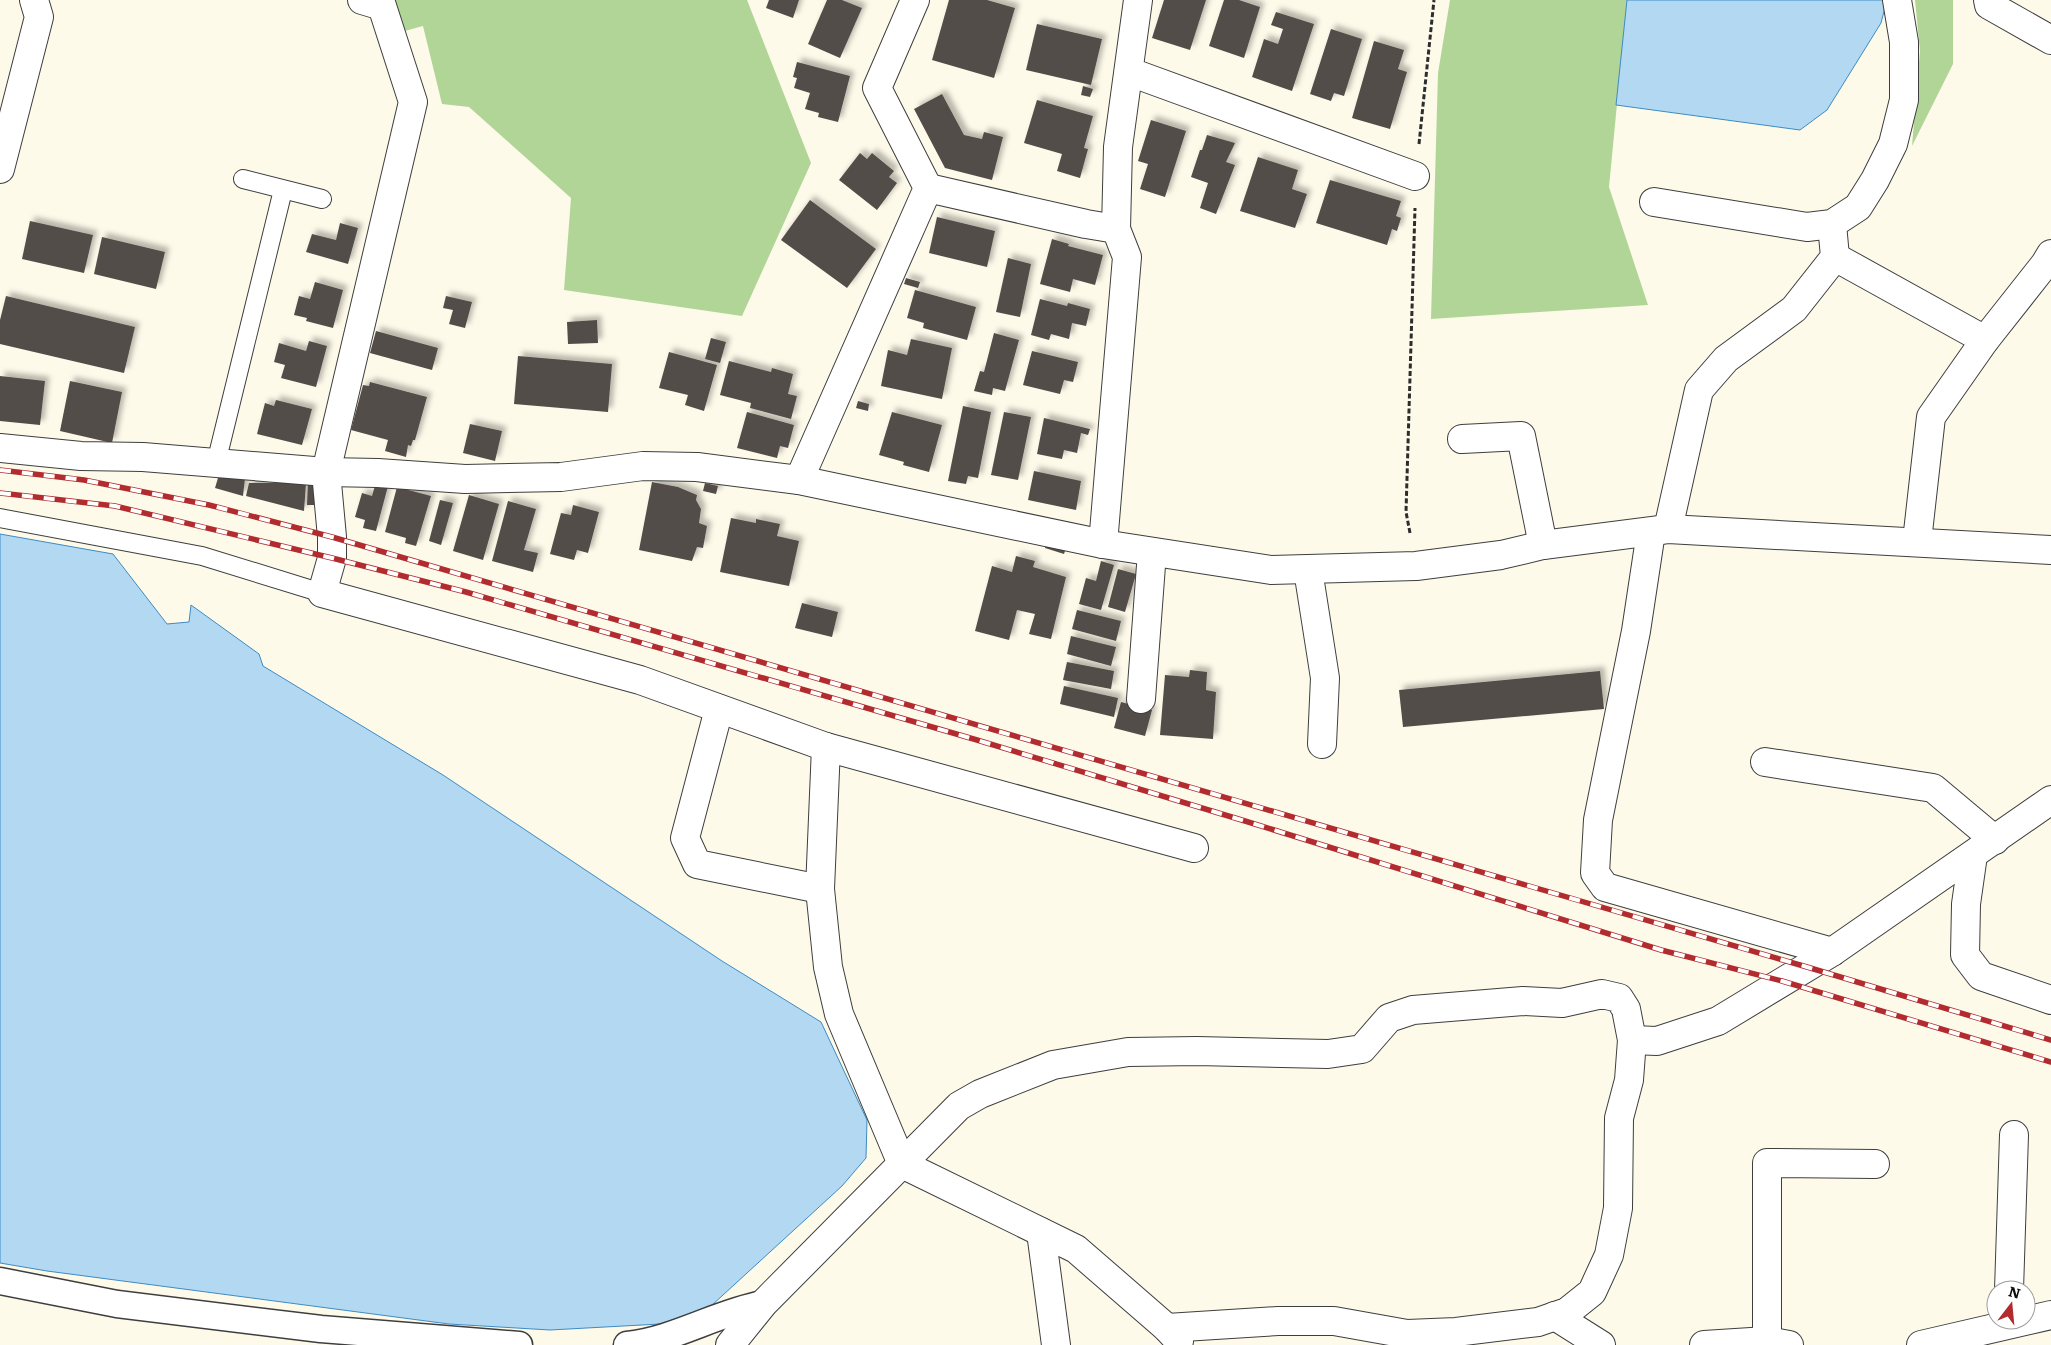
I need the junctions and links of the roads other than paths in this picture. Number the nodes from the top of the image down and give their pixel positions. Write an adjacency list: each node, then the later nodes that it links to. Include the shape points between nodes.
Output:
1 (34, 0): 9 (street, via 39,17)
2 (362, 0): 24 (street, via 382,6 413,102)
3 (915, 0): 12 (street, via 878,88)
4 (1138, 0): 8 (street)
5 (1897, 0): 16 (street, via 1904,42 1904,100 1893,144 1858,207)
6 (1988, 0): 7 (street, via 1988,5)
7 (2051, 40)
8 (1130, 72): 10 (street); 17 (street, via 1118,147)
9 (0, 169)
10 (1415, 176)
11 (243, 179): 13 (lane)
12 (928, 188): 17 (street); 25 (street)
13 (283, 190): 14 (lane); 23 (lane)
14 (322, 199)
15 (1654, 202): 16 (street, via 1807,228)
16 (1832, 224): 18 (street)
17 (1116, 229): 29 (street, via 1127,257)
18 (1835, 257): 20 (street); 27 (street, via 1794,309 1726,359 1699,390)
19 (2049, 262): 20 (street)
20 (1984, 340): 28 (street, via 1931,417)
21 (1462, 439): 30 (street, via 1521,436)
22 (0, 448): 23 (street)
23 (216, 463): 24 (street)
24 (326, 472): 25 (street, via 465,479 551,478 643,466 697,467); 34 (street, via 332,558)
25 (799, 480): 29 (street)
26 (0, 518): 34 (lane, via 202,556)
27 (1660, 531): 28 (street); 30 (street); 44 (street, via 1598,820 1595,873 1605,887)
28 (1917, 542): 31 (street)
29 (1103, 544): 32 (street)
30 (1543, 545): 33 (street, via 1501,555 1416,566)
31 (2051, 550)
32 (1152, 552): 33 (street, via 1271,570); 35 (street)
33 (1308, 570): 37 (street, via 1325,678)
34 (322, 593): 36 (street, via 640,680)
35 (1141, 699)
36 (719, 709): 38 (street); 43 (street, via 685,838 697,864)
37 (1322, 744)
38 (826, 747): 42 (street); 43 (street)
39 (1766, 762): 41 (street, via 1933,788)
40 (2051, 800): 41 (street)
41 (1984, 847): 44 (street); 45 (street, via 1966,904 1965,955 1981,976)
42 (1194, 848)
43 (820, 888): 48 (street, via 828,967 839,1014)
44 (1832, 952): 46 (street, via 1718,1021 1657,1041)
45 (2051, 1000)
46 (1632, 1040): 48 (street, via 1626,1009 1619,998 1602,994 1562,1002 1523,1001 1413,1010 1389,1018 1362,1050 1328,1054 1128,1052 1053,1065 980,1094 959,1106); 55 (street, via 1628,1080 1619,1118 1618,1208 1610,1255 1592,1292 1567,1312)
47 (2014, 1135): 51 (street)
48 (902, 1164): 50 (street); 53 (street)
49 (1875, 1164): 60 (street, via 1767,1163)
50 (1041, 1232): 58 (street, via 1076,1249); 64 (street)
51 (2009, 1280)
52 (0, 1281): 61 (street, via 127,1306 321,1329)
53 (763, 1304): 62 (street, via 742,1308 648,1343); 63 (street)
54 (2051, 1315): 56 (street)
55 (1555, 1316): 59 (street, via 1538,1322); 65 (street)
56 (2036, 1317)
57 (1986, 1328): 67 (street)
58 (1175, 1337): 59 (street, via 1278,1322 1334,1321)
59 (1423, 1339)
60 (1778, 1343): 66 (street)
61 (519, 1345)
62 (627, 1345)
63 (730, 1345)
64 (1056, 1345)
65 (1601, 1345)
66 (1704, 1345)
67 (1921, 1345)

